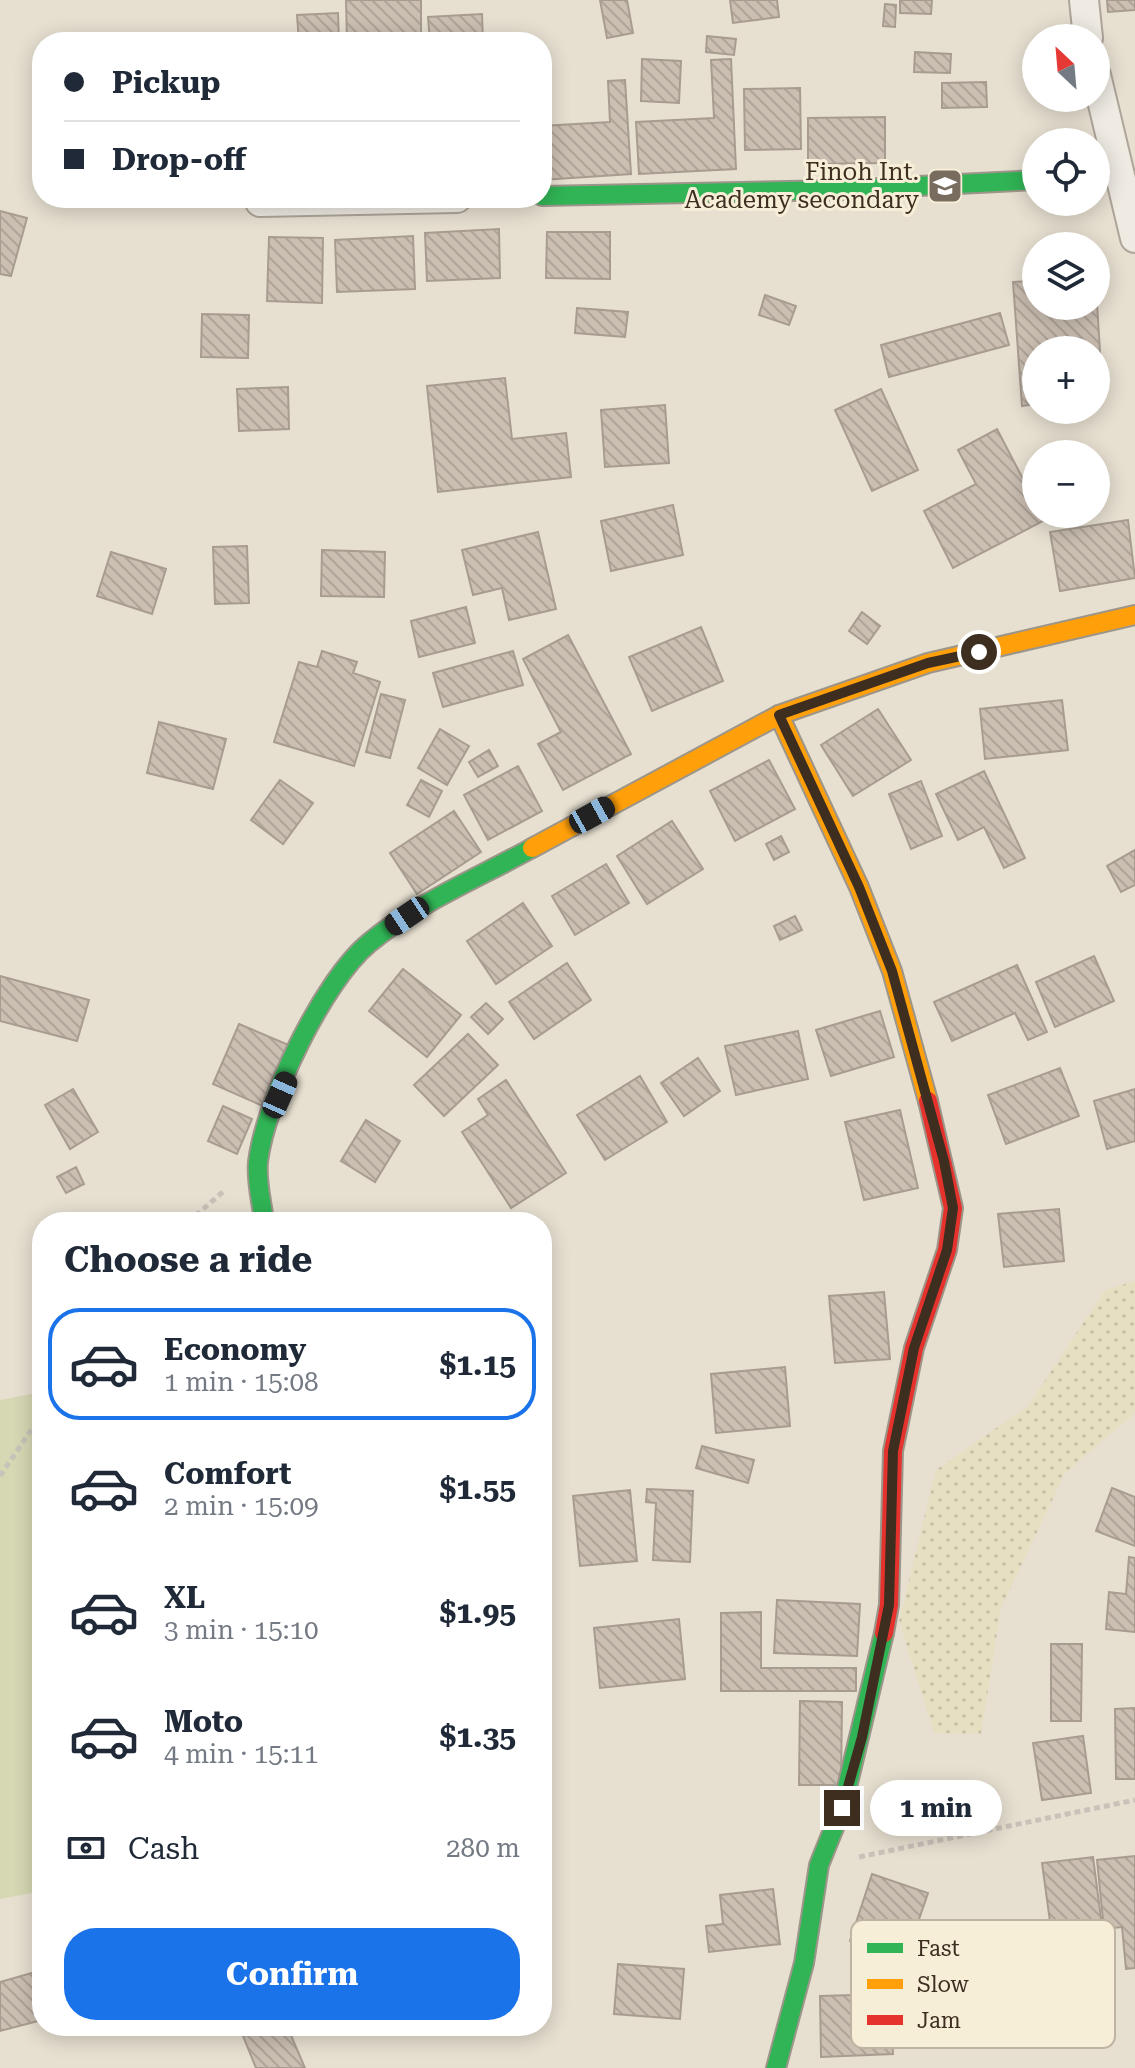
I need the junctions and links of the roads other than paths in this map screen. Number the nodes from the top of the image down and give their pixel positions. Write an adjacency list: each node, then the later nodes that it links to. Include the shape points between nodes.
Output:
1 (1084, 0): 2 (street)
2 (1087, 24)
3 (1104, 112): 4 (street)
4 (1117, 175): 7 (street)
5 (1022, 181): 6 (street)
6 (552, 196)
7 (1135, 238)
8 (1135, 615): 9 (street, via 928,663)
9 (779, 715): 10 (street, via 372,939 322,1002 268,1123 257,1162); 11 (street, via 892,971 953,1208 947,1250 914,1348 893,1451 889,1605 877,1669 842,1808 819,1865 804,1963)
10 (263, 1212)
11 (776, 2068)

